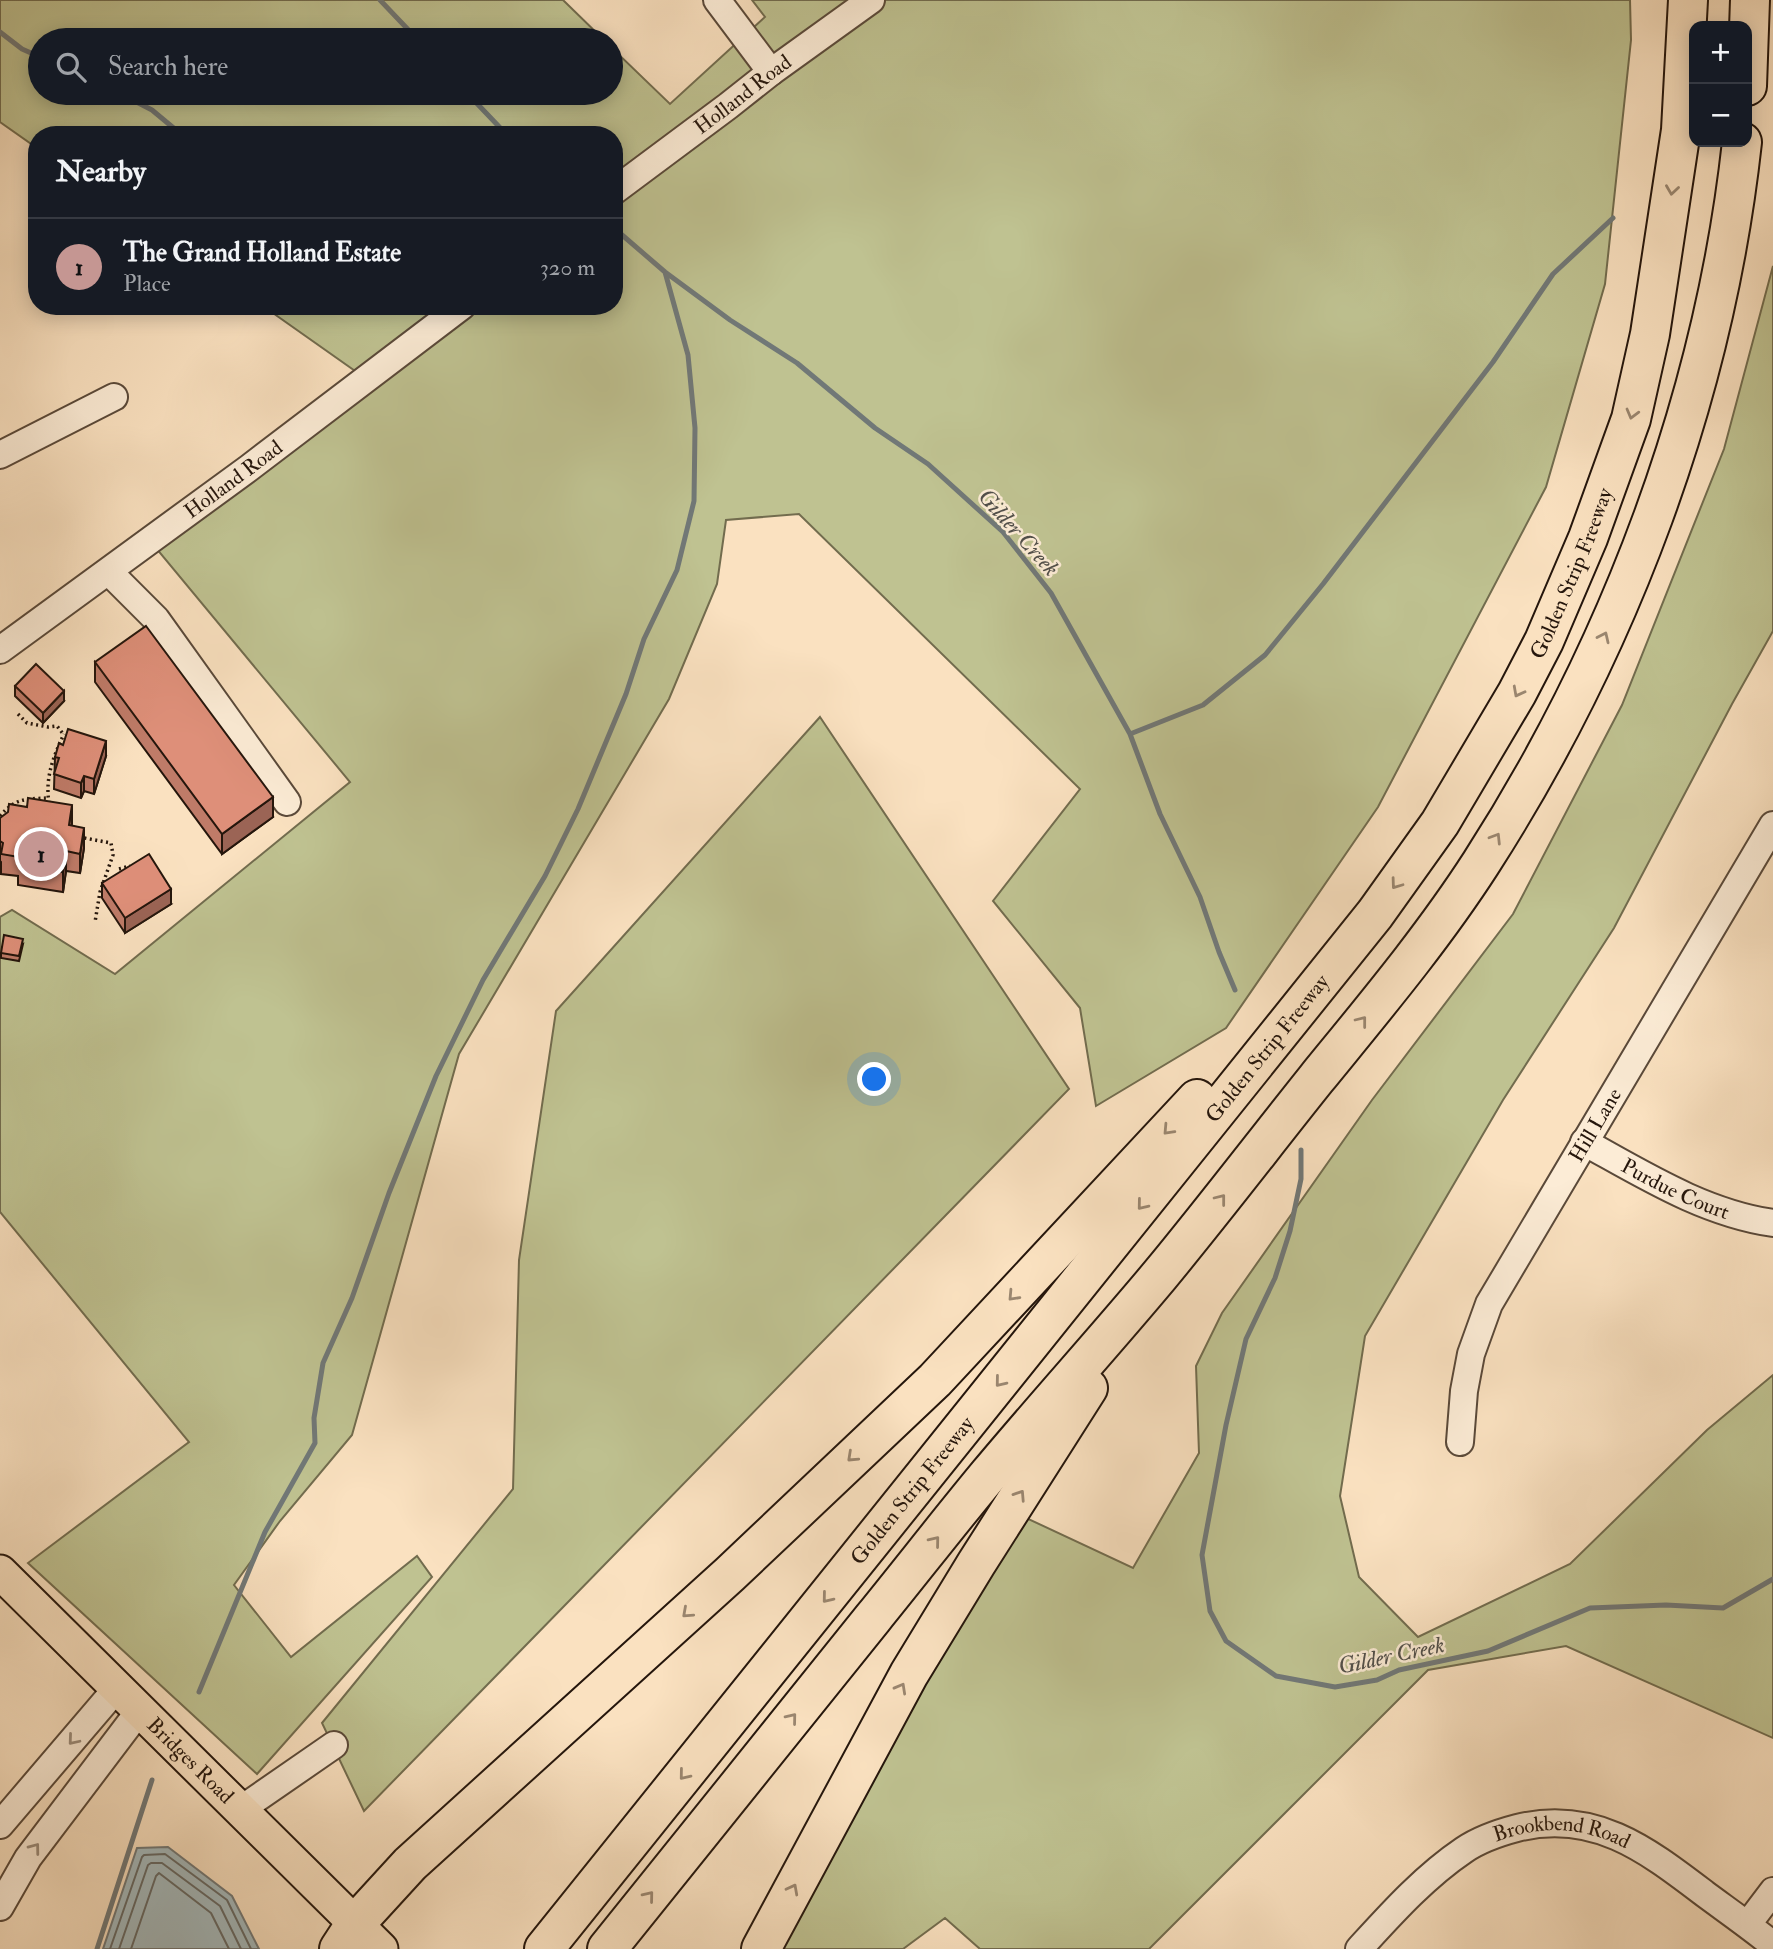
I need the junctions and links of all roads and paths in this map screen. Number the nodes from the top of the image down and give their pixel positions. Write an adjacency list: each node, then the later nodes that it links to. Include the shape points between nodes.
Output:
1 (717, 0): 5 (street)
2 (870, 0): 5 (street, Holland Road)
3 (1688, 0): 27 (highway, Golden Strip Freeway, one-way to 27, via 1681,130 1650,334 1631,418 1611,477 1566,591 1517,693 1440,823)
4 (1750, 0): 6 (highway)
5 (771, 72): 8 (street, Holland Road)
6 (1747, 84)
7 (1741, 147): 30 (highway, one-way to 7, via 1432,933 1518,803 1566,715 1605,636 1657,508 1691,407 1722,278)
8 (623, 184)
9 (450, 315): 12 (street, Holland Road)
10 (114, 397): 11 (street)
11 (0, 455)
12 (109, 572): 13 (street, Holland Road); 16 (street, via 156,619)
13 (0, 650)
14 (18, 714): 15 (path, via 27,723 57,726 66,736 49,772)
15 (48, 798): 17 (path); 18 (path, via 21,799)
16 (286, 802)
17 (53, 809)
18 (0, 816)
19 (1772, 829): 28 (street, Hill Lane)
20 (70, 835): 21 (path, via 110,843)
21 (111, 860): 23 (path); 24 (path)
22 (137, 863): 23 (path)
23 (119, 869): 24 (path, via 114,877)
24 (105, 879): 25 (path); 26 (path)
25 (110, 884)
26 (95, 922)
27 (1353, 941): 43 (highway, one-way to 43, via 1204,1091 935,1380 730,1574 410,1864); 45 (highway, Golden Strip Freeway, one-way to 45)
28 (1584, 1142): 29 (street, Purdue Court, via 1706,1205); 31 (street, Hill Lane, via 1489,1304 1471,1354)
29 (1773, 1223)
30 (1163, 1272): 46 (highway, one-way to 30, via 989,1475); 47 (highway, one-way to 30, via 909,1674)
31 (1460, 1442)
32 (0, 1572): 33 (main road, Bridges Road)
33 (117, 1688): 34 (main road, Bridges Road); 36 (street, one-way to 36)
34 (140, 1710): 37 (main road, Bridges Road); 38 (street)
35 (334, 1745): 37 (street)
36 (30, 1790): 38 (street); 39 (street)
37 (240, 1810): 43 (main road, Bridges Road)
38 (61, 1815): 41 (street, one-way to 38)
39 (0, 1825)
40 (1773, 1891): 42 (street)
41 (3, 1895)
42 (1748, 1924): 44 (street, Brookbend Road); 48 (street, Brookbend Road, via 1628,1841 1578,1825 1546,1822 1503,1831 1465,1849 1415,1891)
43 (359, 1940)
44 (1773, 1945)
45 (544, 1949)
46 (607, 1949)
47 (761, 1949)
48 (1359, 1949)

